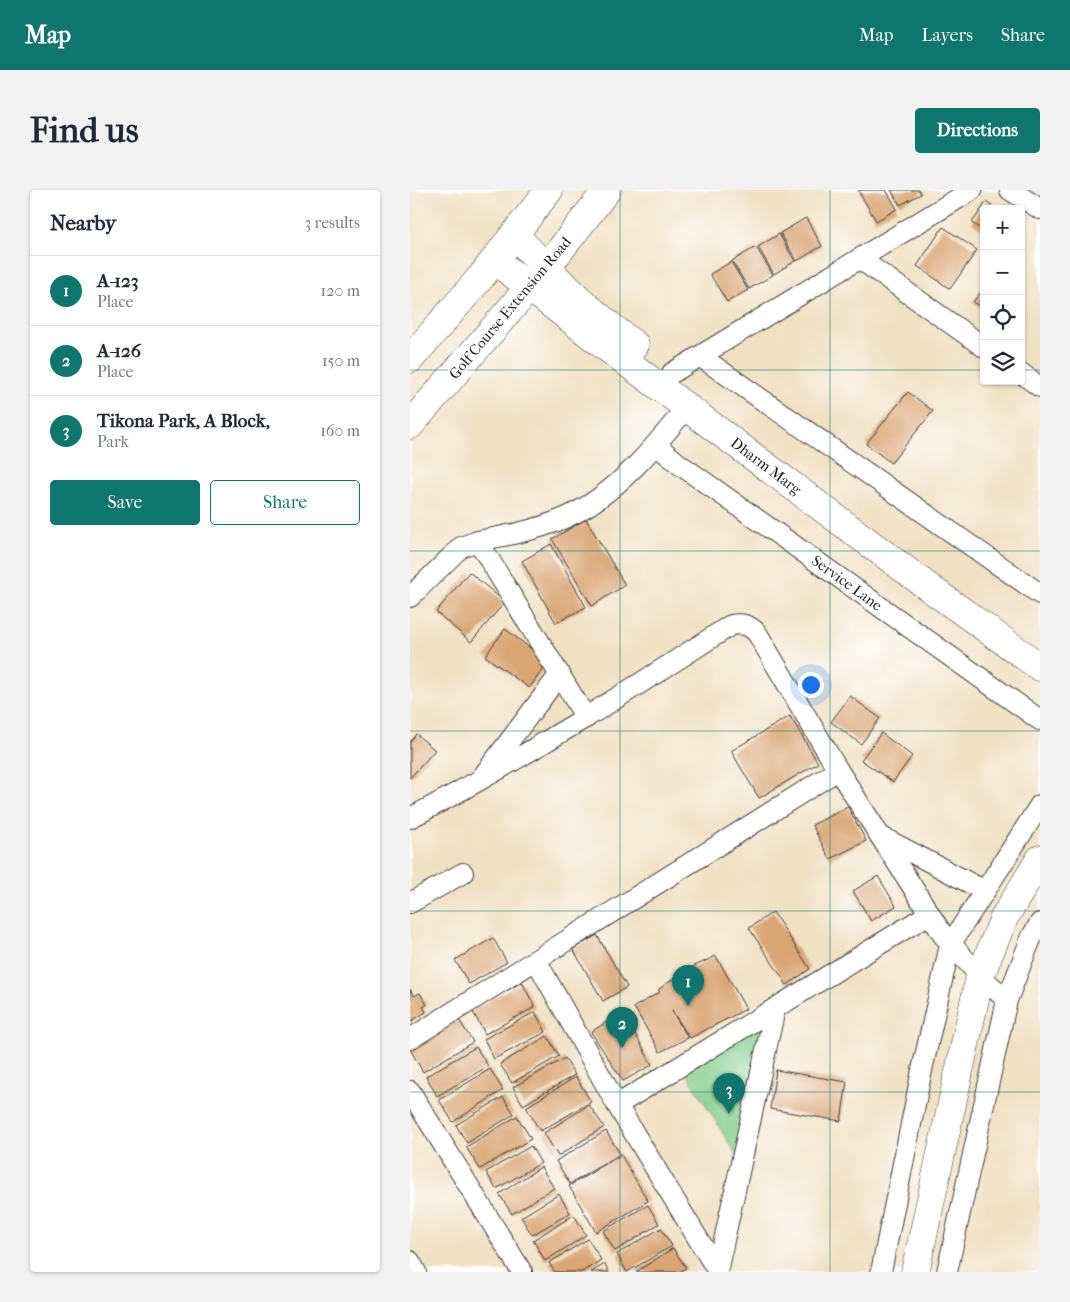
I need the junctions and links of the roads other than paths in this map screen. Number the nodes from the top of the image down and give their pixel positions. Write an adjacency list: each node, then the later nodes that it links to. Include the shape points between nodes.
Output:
1 (549, 190): 6 (main road)
2 (607, 190): 9 (main road, Golf Course Extension Road)
3 (972, 190): 7 (street)
4 (1010, 190): 5 (street)
5 (1040, 209)
6 (514, 235): 8 (main road); 9 (main road, Dharm Marg)
7 (860, 259): 10 (street); 11 (street)
8 (495, 260): 9 (main road, Dharm Marg); 12 (main road)
9 (538, 278): 13 (main road, Dharm Marg); 16 (main road, Dharm Marg); 17 (main road, Golf Course Extension Road)
10 (980, 344)
11 (700, 356): 13 (street); 20 (street)
12 (410, 359)
13 (672, 373): 22 (main road, Dharm Marg)
14 (1025, 376): 15 (street)
15 (1040, 387)
16 (687, 407): 18 (street); 23 (main road, Dharm Marg)
17 (410, 424)
18 (656, 445): 19 (street, via 599,499 575,514 507,536); 26 (street, Service Lane)
19 (478, 541): 21 (street, via 461,547); 24 (street)
20 (1040, 594)
21 (410, 598)
22 (1040, 646)
23 (1040, 667)
24 (560, 674): 25 (street); 28 (street)
25 (586, 718): 27 (street, via 732,625 742,623 757,633); 28 (street)
26 (1040, 720)
27 (838, 770): 31 (street); 39 (street)
28 (477, 783): 30 (street)
29 (1040, 805): 34 (street)
30 (410, 818)
31 (879, 835): 34 (street); 36 (street)
32 (1040, 859): 40 (main road, via 1004,918)
33 (463, 873): 35 (street)
34 (985, 891): 38 (street)
35 (410, 903)
36 (929, 914): 38 (street); 42 (street)
37 (1037, 934): 41 (street)
38 (950, 945): 40 (street); 52 (street)
39 (536, 960): 43 (street); 46 (street)
40 (980, 976): 41 (street); 45 (main road)
41 (1007, 1000): 47 (street)
42 (775, 1008): 46 (street); 49 (street)
43 (410, 1039)
44 (410, 1091): 51 (street)
45 (954, 1098): 47 (street); 53 (main road)
46 (617, 1106): 49 (street)
47 (983, 1108): 54 (street)
48 (410, 1261): 50 (street)
49 (717, 1271)
50 (416, 1272)
51 (522, 1272)
52 (881, 1272)
53 (915, 1272)
54 (947, 1272)

